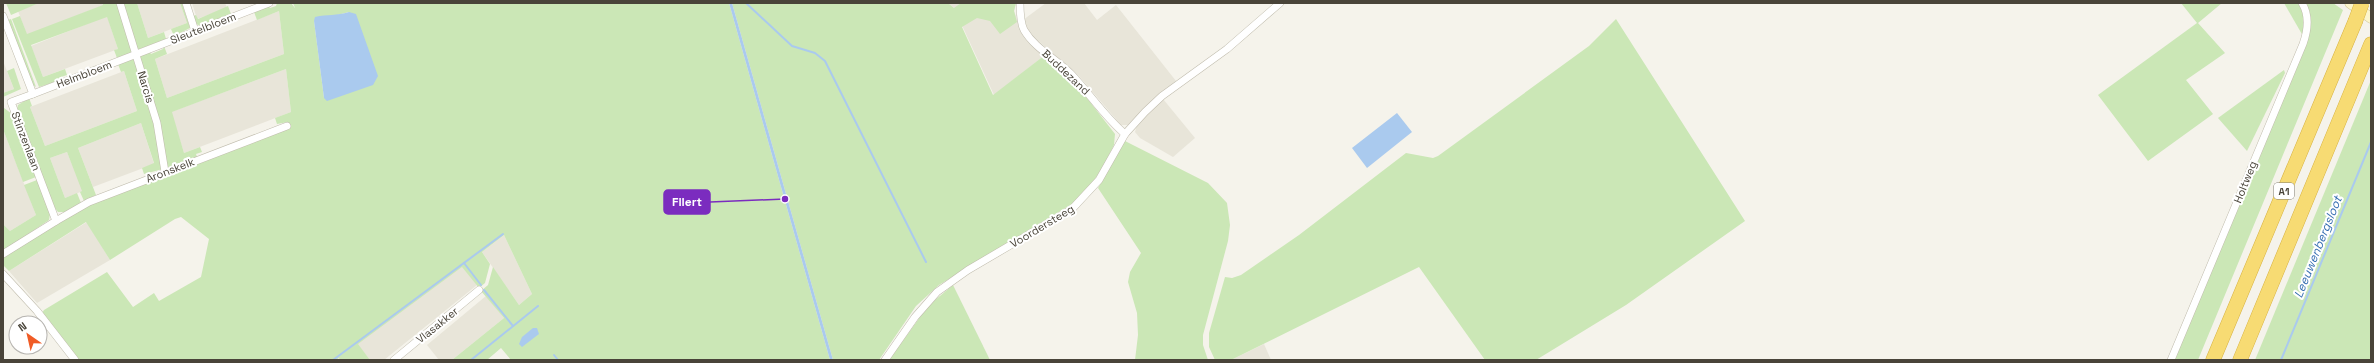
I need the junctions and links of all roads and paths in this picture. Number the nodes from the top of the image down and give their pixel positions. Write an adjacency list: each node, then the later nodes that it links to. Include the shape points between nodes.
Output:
1 (120, 3): 13 (street, Narcis)
2 (186, 3): 11 (street)
3 (269, 3): 11 (street, Sleutelbloem)
4 (1020, 3): 17 (street, Buddezand, via 1020,18 1024,30 1070,73 1113,124)
5 (1280, 3): 17 (street, Voordersteeg, via 1227,49 1162,96)
6 (2302, 3): 26 (street, Holtweg, via 2308,26 2303,44)
7 (2350, 3): 10 (main road)
8 (2362, 3): 27 (highway, A1, bridge)
9 (3, 16): 14 (street)
10 (2371, 18)
11 (195, 31): 13 (street, Sleutelbloem)
12 (2371, 44): 28 (highway, A1)
13 (136, 54): 14 (street, Helmbloem); 18 (street, Narcis, via 156,123)
14 (32, 94): 15 (street, Stinzenlaan)
15 (7, 104): 19 (street, Stinzenlaan)
16 (287, 126): 18 (street, Aronskelk)
17 (1125, 134): 25 (street, Voordersteeg, via 1107,170 1081,202 968,270 937,292 915,317)
18 (165, 172): 19 (street, Aronskelk, via 89,202)
19 (56, 221): 20 (street)
20 (3, 254)
21 (3, 274): 23 (street)
22 (479, 290): 24 (street, Vlasakker)
23 (75, 360)
24 (394, 360)
25 (885, 360)
26 (2171, 360)
27 (2213, 360)
28 (2240, 360)

